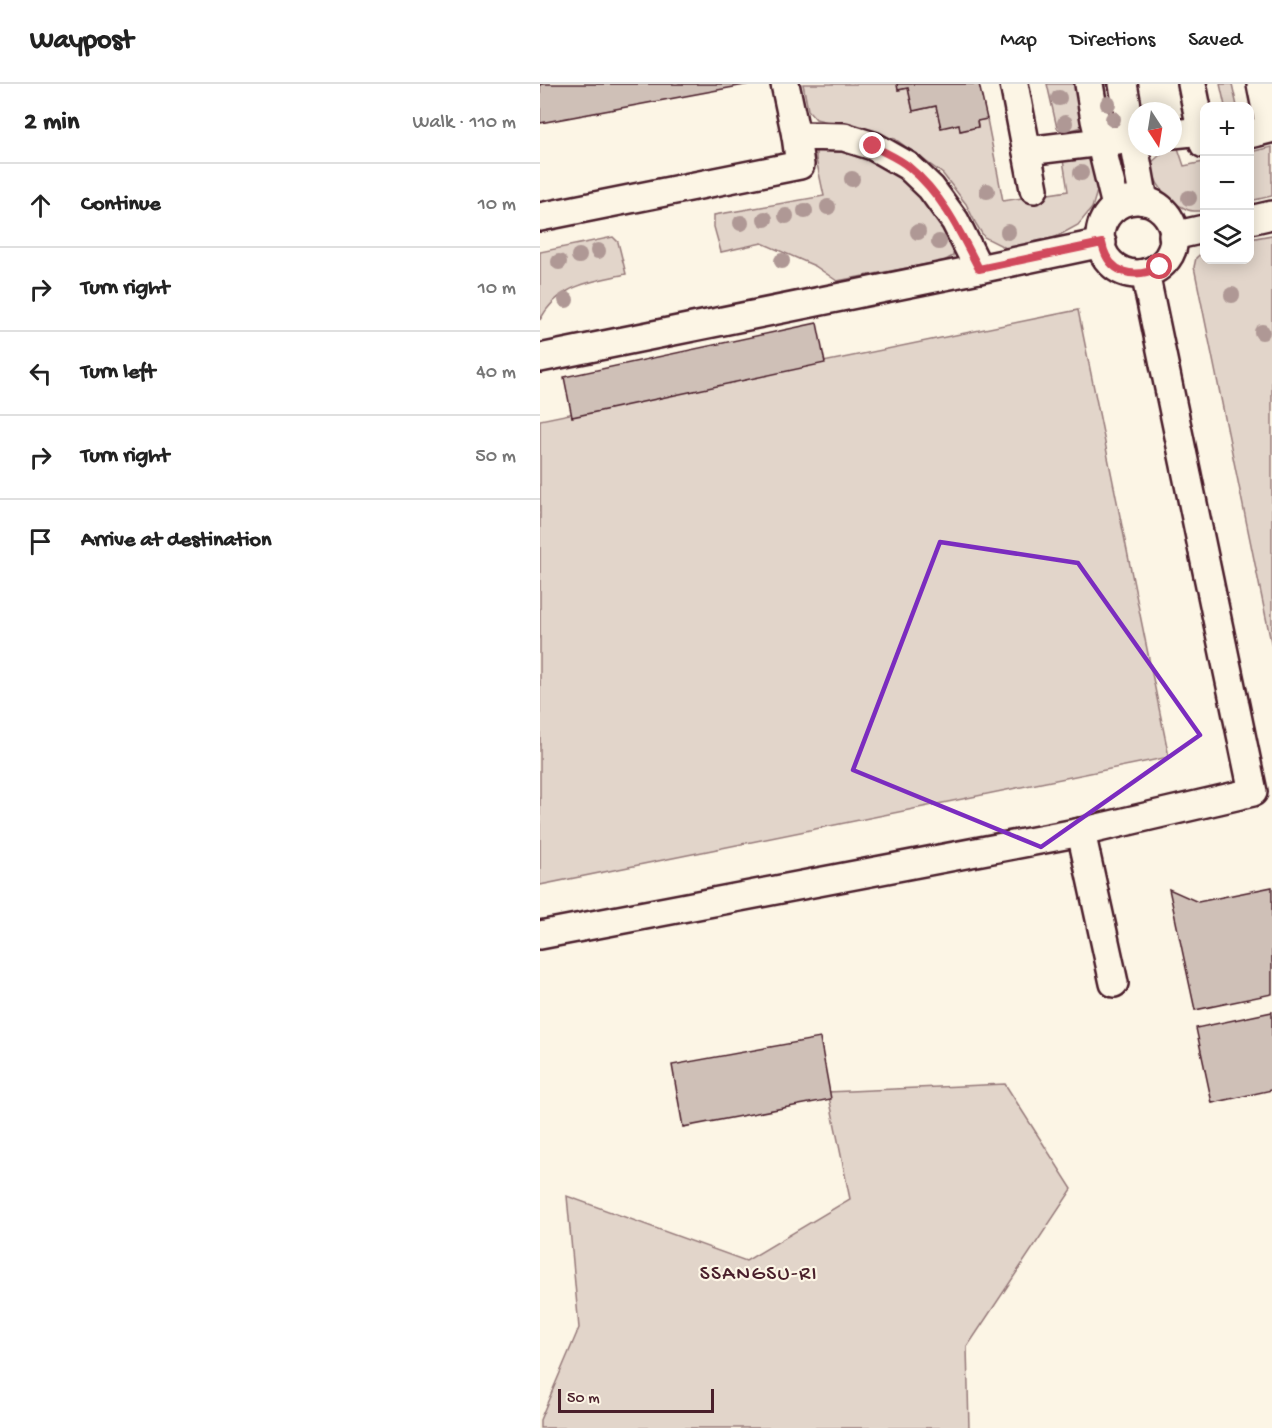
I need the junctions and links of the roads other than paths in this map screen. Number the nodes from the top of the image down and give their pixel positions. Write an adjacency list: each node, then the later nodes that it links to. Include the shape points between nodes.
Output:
1 (785, 84): 11 (street)
2 (1014, 84): 15 (street)
3 (1089, 84): 14 (street)
4 (1123, 84): 7 (street)
5 (1192, 84): 8 (street)
6 (1261, 84): 9 (street, via 1270,129)
7 (1128, 106)
8 (1200, 123)
9 (1254, 133)
10 (1182, 135): 12 (street)
11 (796, 136): 21 (street, via 800,165); 26 (street, via 844,137 873,146 908,166 931,188 955,221)
12 (1200, 137)
13 (1128, 139): 14 (street)
14 (1100, 142): 15 (street); 19 (street)
15 (1027, 151): 17 (street)
16 (1138, 156): 18 (street)
17 (1034, 189)
18 (1144, 201): 19 (street, via 1138,199); 24 (street, via 1168,215)
19 (1116, 206): 25 (street, via 1100,230)
20 (1272, 215): 22 (street)
21 (540, 217)
22 (1254, 219)
23 (1200, 230): 24 (street)
24 (1173, 236): 27 (street, via 1168,258 1160,267)
25 (1102, 243): 26 (street); 27 (street, via 1104,255 1113,265 1124,272)
26 (979, 269): 28 (street)
27 (1145, 273): 29 (street, via 1253,792)
28 (540, 358)
29 (1082, 832): 30 (street); 31 (street)
30 (540, 935)
31 (1114, 983)

